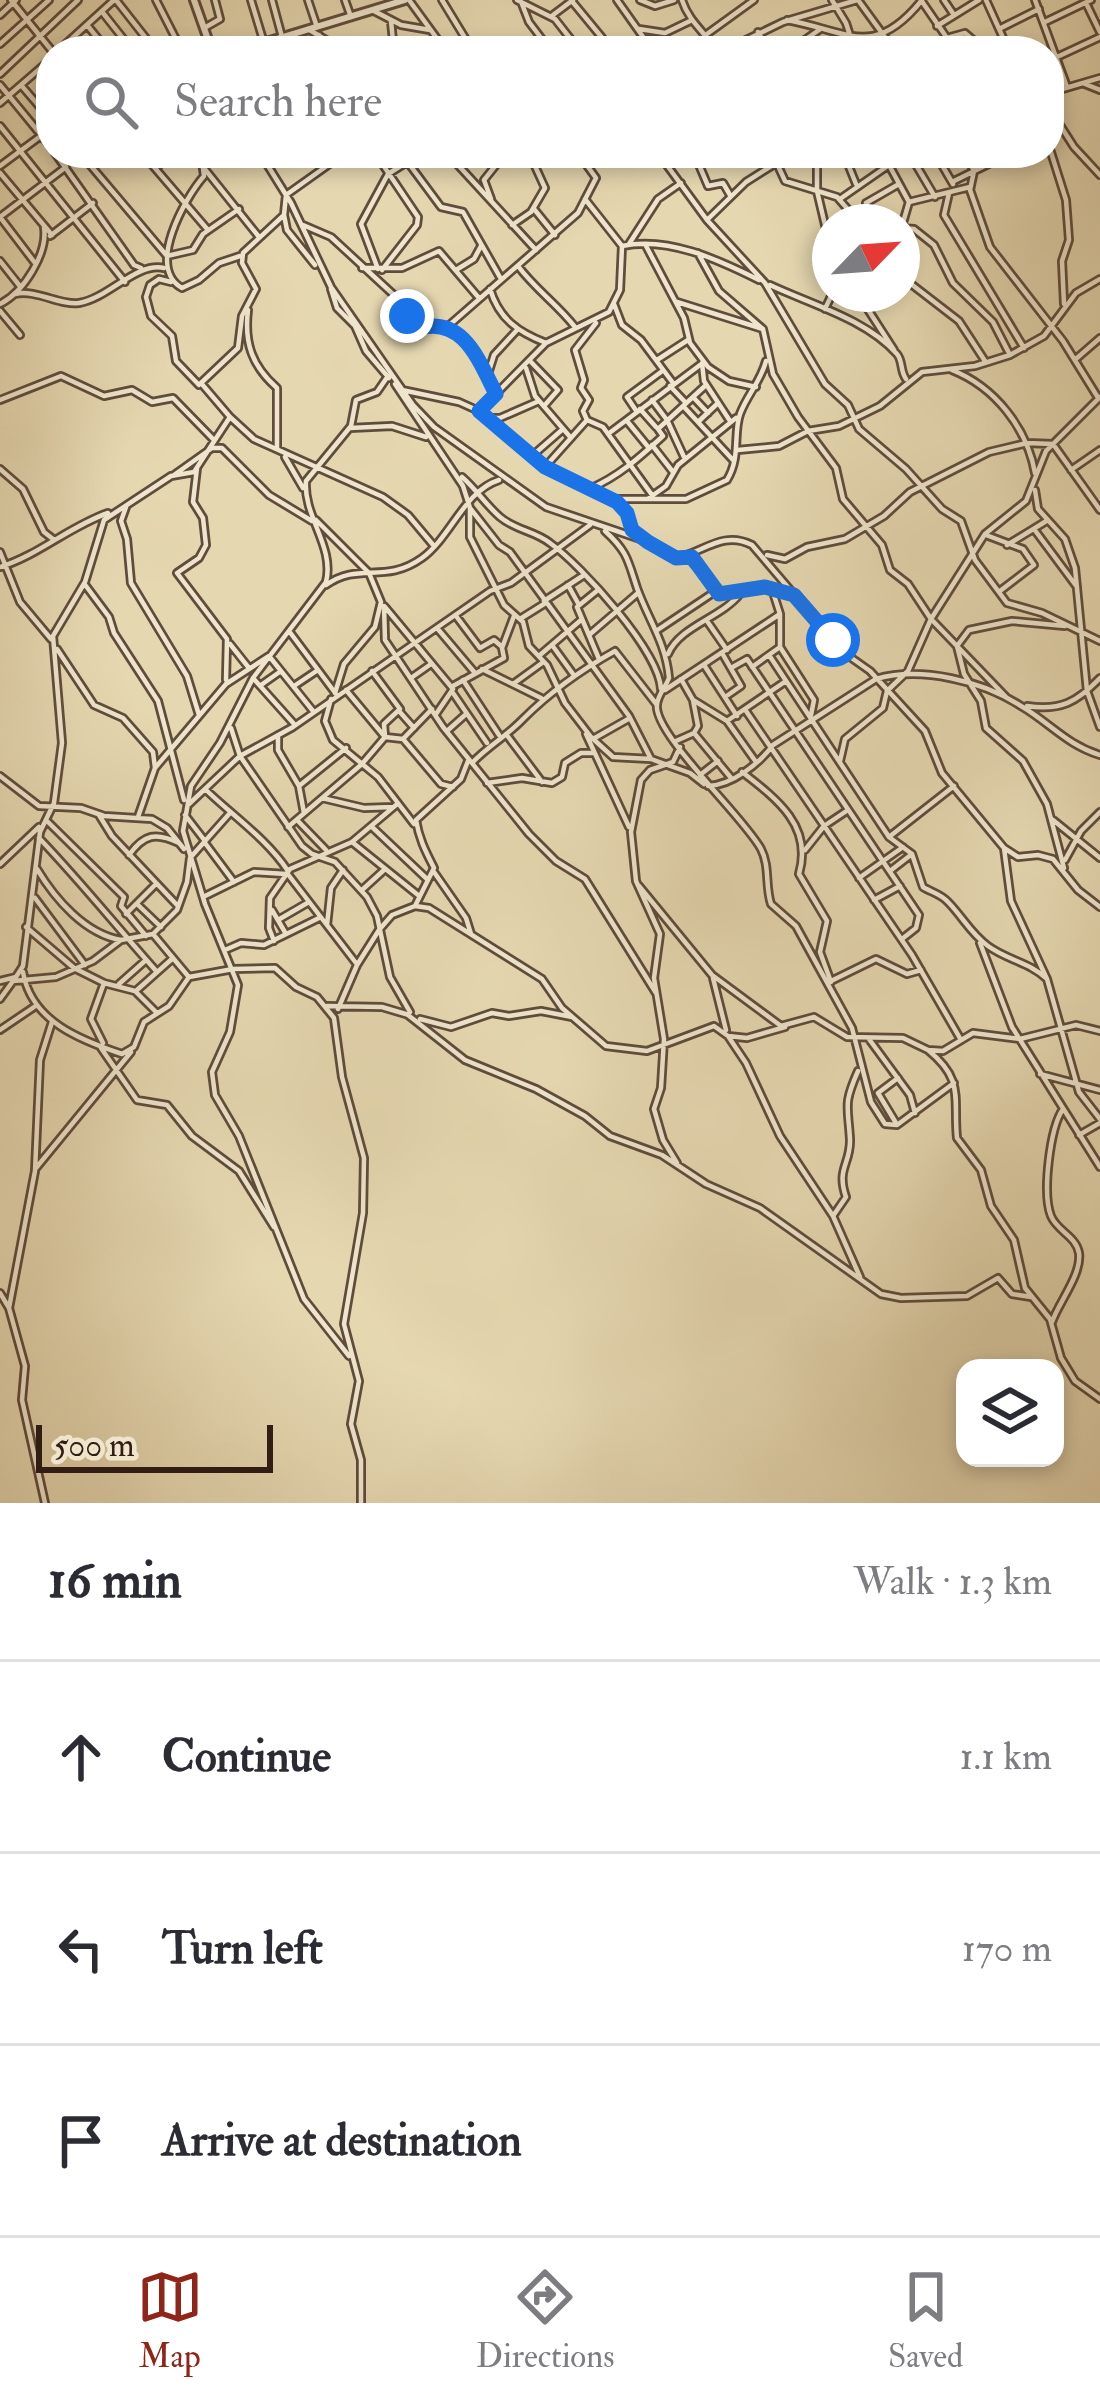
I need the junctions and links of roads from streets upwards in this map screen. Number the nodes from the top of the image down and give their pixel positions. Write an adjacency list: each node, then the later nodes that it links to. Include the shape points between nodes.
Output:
1 (49, 0): 39 (street)
2 (78, 0): 57 (street)
3 (115, 0): 32 (street); 61 (street)
4 (156, 0): 62 (street)
5 (194, 0): 46 (street)
6 (215, 0): 46 (street, via 219,22)
7 (251, 0): 64 (street)
8 (272, 0): 65 (street)
9 (308, 0): 50 (street)
10 (345, 0): 38 (street)
11 (406, 0): 28 (street); 51 (street)
12 (443, 0): 71 (street)
13 (572, 0): 37 (street); 74 (street)
14 (616, 0): 47 (street)
15 (640, 0): 16 (street)
16 (678, 0): 42 (street)
17 (737, 0): 30 (street)
18 (754, 0): 30 (street)
19 (808, 0): 34 (street)
20 (857, 0): 29 (street); 54 (street)
21 (921, 0): 45 (street); 54 (street)
22 (944, 0): 36 (street)
23 (982, 0): 36 (street); 49 (street)
24 (1035, 0): 31 (street)
25 (14, 1): 35 (street); 39 (street)
26 (519, 2): 37 (street); 72 (street)
27 (1088, 2): 43 (street); 55 (street)
28 (383, 3): 33 (street)
29 (833, 3): 34 (street); 80 (street)
30 (743, 8): 53 (street)
31 (1039, 9): 43 (street); 49 (street)
32 (102, 10): 44 (street); 60 (street)
33 (373, 10): 38 (street); 40 (street)
34 (816, 10): 41 (street)
35 (0, 15)
36 (954, 15): 45 (street)
37 (551, 16): 73 (street)
38 (351, 17): 50 (street)
39 (27, 20): 56 (street); 86 (street)
40 (390, 20): 51 (street); 69 (street)
41 (788, 20): 48 (street); 52 (street)
42 (691, 21): 47 (street, via 664,34); 53 (street)
43 (1045, 22): 84 (street)
44 (87, 25): 58 (street); 59 (street)
45 (937, 26): 82 (street)
46 (202, 27): 63 (street)
47 (639, 29): 75 (street)
48 (820, 29): 78 (street); 79 (street)
49 (999, 29): 83 (street)
50 (315, 30): 66 (street); 67 (street); 68 (street)
51 (430, 30): 70 (street)
52 (758, 32): 76 (street); 77 (street)
53 (707, 34)
54 (883, 35): 81 (street)
55 (1100, 35): 87 (street)
56 (40, 36)
57 (42, 36)
58 (75, 36)
59 (96, 36)
60 (122, 36)
61 (145, 36)
62 (174, 36)
63 (206, 36)
64 (262, 36)
65 (282, 36)
66 (287, 36)
67 (318, 36)
68 (323, 36)
69 (392, 36)
70 (435, 36)
71 (464, 36)
72 (540, 36)
73 (568, 36)
74 (601, 36)
75 (643, 36)
76 (750, 36)
77 (760, 36)
78 (810, 36)
79 (844, 36)
80 (847, 36)
81 (865, 36)
82 (945, 36)
83 (1002, 36)
84 (1049, 36)
85 (36, 42): 89 (street)
86 (0, 44)
87 (1064, 50)
88 (36, 71): 94 (street)
89 (0, 74)
90 (1100, 78): 92 (street)
91 (1064, 79): 95 (street)
92 (1080, 82): 95 (street); 97 (street)
93 (0, 85): 98 (street)
94 (21, 85): 98 (street); 99 (street)
95 (1067, 87): 96 (street)
96 (1064, 88)
97 (1100, 90)
98 (9, 96): 100 (street); 102 (street)
99 (36, 102)
100 (0, 103)
101 (0, 126): 105 (street)
102 (36, 128)
103 (1064, 128): 137 (street)
104 (36, 139): 105 (street)
105 (20, 150): 134 (street); 139 (street)
106 (65, 168): 139 (street)
107 (67, 168): 153 (street)
108 (93, 168): 178 (street)
109 (155, 168): 158 (street)
110 (202, 168): 158 (street)
111 (204, 168): 160 (street)
112 (269, 168): 146 (street)
113 (323, 168): 146 (street)
114 (384, 168): 136 (street)
115 (398, 168): 136 (street)
116 (412, 168): 174 (street, via 441,207 463,212)
117 (461, 168): 152 (street)
118 (494, 168): 152 (street, via 484,180)
119 (536, 168): 159 (street, via 545,188)
120 (589, 168): 149 (street, via 596,178)
121 (669, 168): 140 (street)
122 (700, 168): 147 (street, via 708,186 723,183)
123 (766, 168): 147 (street)
124 (778, 168): 144 (street, via 784,182)
125 (817, 168): 144 (street)
126 (850, 168): 142 (street)
127 (884, 168): 142 (street)
128 (891, 168): 141 (street)
129 (918, 168): 148 (street)
130 (944, 168): 138 (street)
131 (972, 168): 135 (street)
132 (979, 168): 135 (street)
133 (1056, 168): 204 (street, via 1069,240)
134 (0, 170): 151 (street)
135 (974, 171): 138 (street); 143 (street)
136 (388, 175): 186 (street, via 361,227); 186 (street, via 418,221)
137 (1100, 175)
138 (952, 182): 145 (street)
139 (46, 183): 151 (street); 163 (street)
140 (680, 183): 164 (street); 173 (street, via 658,199)
141 (899, 184): 154 (street); 157 (street)
142 (857, 185): 150 (street)
143 (970, 187): 145 (street); 208 (street, via 990,247)
144 (817, 191): 150 (street); 155 (street)
145 (953, 192): 148 (street); 217 (street, via 944,215)
146 (286, 195): 161 (street); 165 (street)
147 (730, 195): 164 (street)
148 (935, 197): 154 (street)
149 (585, 199): 169 (street); 173 (street)
150 (840, 199): 156 (street)
151 (22, 200): 162 (street); 171 (street)
152 (492, 201): 166 (street)
153 (93, 202): 163 (street); 183 (street, via 134,265)
154 (910, 202)
155 (820, 204)
156 (844, 204)
157 (867, 204)
158 (186, 205): 167 (street); 178 (street)
159 (533, 208): 166 (street); 169 (street)
160 (239, 209): 167 (street); 170 (street)
161 (284, 215): 170 (street); 184 (street)
162 (0, 217): 180 (street)
163 (74, 218): 171 (street); 191 (street)
164 (707, 220): 192 (street)
165 (300, 224): 182 (street, via 331,237); 184 (street)
166 (512, 225): 175 (street)
167 (208, 230): 178 (street, via 193,250)
168 (920, 234): 220 (street)
169 (555, 235): 175 (street)
170 (259, 237): 176 (street)
171 (49, 238): 180 (street)
172 (645, 244): 173 (street); 177 (street); 199 (street)
173 (626, 245): 202 (street)
174 (481, 246): 187 (street); 189 (street)
175 (536, 250): 181 (street)
176 (243, 253): 190 (street, via 190,286); 201 (street, via 256,284)
177 (698, 254): 192 (street); 211 (street, via 719,291)
178 (167, 256): 185 (street)
179 (0, 261): 193 (street)
180 (35, 263): 193 (street)
181 (518, 266): 189 (street); 210 (street)
182 (362, 268): 186 (street); 209 (street, via 395,296 414,328)
183 (145, 269): 185 (street); 191 (street)
184 (320, 269): 194 (street)
185 (166, 270): 190 (street)
186 (380, 270): 187 (street, via 437,251)
187 (456, 270): 198 (street)
188 (1100, 279): 204 (street)
189 (501, 280): 195 (street)
190 (171, 281): 235 (street, via 150,285 148,307 172,336 176,361)
191 (125, 282): 197 (street, via 77,304)
192 (765, 283): 200 (street); 251 (street)
193 (20, 286): 197 (street)
194 (331, 287): 228 (street); 237 (street)
195 (490, 289): 198 (street); 212 (street)
196 (920, 291): 224 (street, via 959,321)
197 (15, 294): 203 (street)
198 (479, 298): 209 (street)
199 (677, 302): 211 (street); 214 (street)
200 (812, 303)
201 (249, 304): 235 (street, via 238,348); 270 (street, via 245,331 254,362 277,388)
202 (614, 304): 207 (street); 221 (street, via 622,325)
203 (0, 308): 213 (street)
204 (1064, 309): 208 (street)
205 (831, 312): 218 (street)
206 (870, 312): 218 (street)
207 (600, 319): 210 (street); 253 (street, via 575,350)
208 (1052, 328): 217 (street); 222 (street)
209 (446, 329): 229 (street, via 474,348)
210 (577, 329): 216 (street)
211 (763, 329): 219 (street)
212 (517, 330): 216 (street); 229 (street, via 494,355)
213 (20, 334)
214 (689, 340): 221 (street); 223 (street)
215 (1099, 341): 222 (street)
216 (546, 343): 225 (street)
217 (1024, 348): 220 (street)
218 (896, 353): 230 (street)
219 (767, 355): 236 (street); 261 (street)
220 (1010, 355): 224 (street)
221 (657, 360): 227 (street)
222 (1076, 360): 241 (street)
223 (703, 362): 233 (street); 234 (street); 236 (street)
224 (987, 363): 226 (street)
225 (528, 364): 238 (street); 243 (street); 243 (street, via 558,390)
226 (946, 369): 230 (street); 267 (street, via 980,386)
227 (662, 371): 232 (street); 233 (street)
228 (388, 376): 231 (street); 258 (street, via 377,392 356,400)
229 (488, 377): 238 (street)
230 (909, 381): 251 (street)
231 (394, 384): 237 (street); 265 (street)
232 (643, 385): 240 (street); 246 (street, via 627,397)
233 (672, 385): 240 (street); 245 (street)
234 (706, 385): 239 (street); 244 (street)
235 (201, 386): 250 (street)
236 (756, 387): 249 (street)
237 (403, 390): 247 (street); 286 (street, via 434,427)
238 (496, 394): 247 (street)
239 (693, 397): 245 (street); 248 (street)
240 (652, 399): 246 (street); 254 (street)
241 (1100, 399): 268 (street)
242 (0, 400): 264 (street, via 61,376 104,396 132,390 152,402 173,398)
243 (542, 403): 252 (street); 259 (street)
244 (718, 404): 248 (street); 257 (street)
245 (684, 405): 254 (street); 256 (street)
246 (638, 410): 255 (street); 260 (street)
247 (479, 411): 252 (street)
248 (708, 412): 256 (street)
249 (740, 414): 257 (street); 271 (street)
250 (230, 417): 264 (street); 270 (street)
251 (852, 417): 261 (street); 288 (street)
252 (488, 418): 274 (street)
253 (587, 420): 262 (street); 263 (street)
254 (667, 420): 260 (street); 275 (street)
255 (626, 421): 262 (street); 269 (street)
256 (698, 422): 266 (street)
257 (731, 423): 266 (street)
258 (350, 428): 265 (street, via 397,427); 278 (street)
259 (563, 429): 263 (street); 274 (street)
260 (658, 429): 269 (street, via 663,436)
261 (808, 431): 271 (street, via 778,446); 302 (street)
262 (608, 434): 277 (street)
263 (571, 437): 279 (street)
264 (213, 439): 273 (street)
265 (431, 440): 285 (street)
266 (713, 440): 275 (street); 276 (street)
267 (1027, 443): 268 (street); 287 (street); 288 (street, via 978,456)
268 (1053, 444): 282 (street); 287 (street)
269 (651, 447): 277 (street); 283 (street)
270 (278, 450): 278 (street); 290 (street)
271 (738, 450): 276 (street)
272 (1100, 450): 282 (street)
273 (206, 452): 280 (street); 284 (street); 300 (street, via 221,448 269,495)
274 (532, 456): 279 (street)
275 (685, 459): 283 (street)
276 (733, 460): 293 (street, via 730,477 697,496)
277 (630, 465): 289 (street); 293 (street)
278 (316, 467): 290 (street); 309 (street, via 396,506)
279 (545, 467): 289 (street)
280 (197, 468): 284 (street); 349 (street, via 194,502 206,545 177,573)
281 (0, 470): 306 (street)
282 (1071, 470): 297 (street)
283 (673, 472): 293 (street)
284 (174, 475): 294 (street)
285 (458, 476): 291 (street); 295 (street)
286 (503, 479): 291 (street); 301 (street)
287 (1036, 484): 299 (street, via 1036,505); 305 (street)
288 (922, 486): 302 (street); 313 (street, via 961,521)
289 (589, 489): 292 (street)
290 (305, 492): 298 (street)
291 (477, 493): 295 (street); 310 (street, via 506,522)
292 (611, 498): 293 (street); 307 (street)
293 (649, 498)
294 (129, 502): 296 (street); 408 (street, via 121,521 131,584 187,676)
295 (469, 505): 309 (street); 316 (street); 322 (street, via 470,537)
296 (119, 508): 306 (street); 319 (street, via 100,526)
297 (1100, 509)
298 (312, 515): 300 (street); 317 (street)
299 (1048, 520): 304 (street); 323 (street, via 1065,539)
300 (315, 524): 324 (street, via 328,564)
301 (590, 524): 303 (street); 310 (street)
302 (866, 525): 312 (street, via 785,559); 339 (street)
303 (602, 529): 307 (street); 329 (street, via 629,559)
304 (1034, 529): 308 (street); 323 (street)
305 (985, 534): 308 (street); 313 (street)
306 (55, 539): 315 (street)
307 (648, 542): 314 (street)
308 (1006, 545): 328 (street, via 1023,549 1034,566)
309 (434, 546): 317 (street, via 390,576)
310 (558, 548): 316 (street); 318 (street)
311 (0, 553): 315 (street)
312 (762, 553): 314 (street, via 733,539); 331 (street)
313 (972, 555): 328 (street); 339 (street)
314 (687, 556): 327 (street)
315 (3, 567): 351 (street)
316 (524, 573): 322 (street); 333 (street)
317 (370, 574): 324 (street, via 350,572); 332 (street)
318 (584, 575): 320 (street); 326 (street)
319 (85, 582): 351 (street, via 57,623); 429 (street, via 158,701)
320 (568, 585): 333 (street); 334 (street)
321 (382, 586): 332 (street)
322 (496, 588): 337 (street); 338 (street)
323 (1078, 588): 347 (street)
324 (321, 589): 345 (street)
325 (772, 589): 330 (street); 331 (street); 336 (street)
326 (598, 590): 334 (street); 335 (street)
327 (716, 591): 330 (street); 344 (street)
328 (1000, 591): 342 (street, via 1012,606)
329 (638, 592): 335 (street); 344 (street)
330 (740, 594): 341 (street)
331 (794, 595): 379 (street)
332 (382, 601): 352 (street); 360 (street); 395 (street, via 376,627 344,664)
333 (543, 603): 338 (street); 346 (street)
334 (579, 605): 340 (street)
335 (616, 610): 348 (street); 393 (street, via 658,670)
336 (780, 614): 355 (street); 357 (street)
337 (456, 616): 343 (street); 356 (street, via 480,648 495,640)
338 (517, 618): 356 (street); 362 (street)
339 (932, 619): 354 (street); 375 (street)
340 (581, 620): 346 (street); 348 (street)
341 (707, 621): 357 (street); 361 (street, via 675,641)
342 (1066, 627): 347 (street); 354 (street, via 972,628)
343 (437, 628): 352 (street); 373 (street)
344 (656, 631): 361 (street)
345 (289, 632): 359 (street); 370 (street)
346 (566, 632): 353 (street); 365 (street)
347 (1081, 632): 350 (street); 392 (street)
348 (589, 635): 363 (street)
349 (227, 639): 369 (street); 383 (street)
350 (1100, 641)
351 (54, 644): 440 (street, via 94,705 116,712 154,752); 454 (street, via 62,743)
352 (415, 644): 360 (street); 364 (street)
353 (551, 645): 362 (street); 374 (street)
354 (957, 646): 387 (street); 397 (street)
355 (781, 647): 358 (street); 410 (street, via 814,700)
356 (502, 648): 373 (street, via 504,658)
357 (724, 652): 366 (street); 368 (street)
358 (769, 655): 367 (street); 382 (street)
359 (269, 656): 369 (street); 371 (street); 376 (street)
360 (395, 657): 372 (street); 377 (street)
361 (666, 658): 393 (street)
362 (541, 659): 384 (street); 388 (street)
363 (600, 659): 365 (street); 401 (street, via 617,652)
364 (432, 664): 377 (street); 390 (street)
365 (592, 665): 374 (street); 409 (street)
366 (704, 665): 381 (street); 396 (street)
367 (752, 667): 368 (street, via 746,659); 394 (street)
368 (731, 668): 396 (street, via 742,686)
369 (249, 669): 383 (street)
370 (318, 670): 386 (street); 395 (street)
371 (281, 671): 385 (street); 386 (street)
372 (372, 671): 389 (street); 403 (street)
373 (478, 671): 380 (street); 384 (street)
374 (574, 676): 388 (street)
375 (902, 676): 379 (street); 387 (street); 391 (street)
376 (253, 678): 385 (street); 413 (street)
377 (411, 678): 404 (street)
378 (1100, 678): 392 (street)
379 (876, 679): 391 (street); 410 (street)
380 (463, 680): 390 (street); 421 (street)
381 (681, 680): 393 (street); 399 (street)
382 (786, 681): 394 (street); 410 (street)
383 (226, 683): 408 (street)
384 (513, 684): 398 (street)
385 (260, 686): 414 (street)
386 (294, 686): 402 (street)
387 (972, 686): 397 (street); 464 (street, via 989,733 1023,761)
388 (556, 688): 398 (street); 412 (street)
389 (346, 690): 395 (street); 422 (street)
390 (452, 690): 404 (street); 406 (street)
391 (886, 691): 435 (street, via 883,708 845,740); 449 (street, via 925,731)
392 (1087, 692): 400 (street, via 1055,708); 415 (street)
393 (661, 693): 401 (street)
394 (769, 693): 405 (street); 418 (street)
395 (334, 696): 402 (street); 427 (street, via 326,728)
396 (726, 697): 407 (street)
397 (1006, 697): 400 (street)
398 (541, 698): 421 (street)
399 (693, 700): 411 (street); 419 (street)
400 (1019, 704): 431 (street, via 1072,746)
401 (656, 705): 425 (street)
402 (313, 711): 414 (street)
403 (399, 711): 416 (street); 422 (street, via 384,724)
404 (434, 711): 416 (street); 417 (street)
405 (746, 711): 407 (street); 428 (street)
406 (465, 715): 417 (street); 426 (street)
407 (737, 716): 411 (street)
408 (199, 717): 429 (street)
409 (630, 718): 424 (street); 433 (street)
410 (811, 719): 418 (street); 435 (street)
411 (727, 721): 437 (street)
412 (579, 722): 424 (street); 430 (street)
413 (230, 724): 432 (street); 455 (street, via 191,786)
414 (295, 725): 420 (street)
415 (1100, 727)
416 (414, 728): 423 (street)
417 (447, 732): 436 (street)
418 (795, 732): 428 (street); 456 (street)
419 (694, 733): 425 (street); 434 (street)
420 (278, 735): 432 (street); 447 (street)
421 (502, 735): 426 (street); 445 (street)
422 (386, 737): 423 (street); 438 (street)
423 (403, 739): 450 (street, via 441,784)
424 (593, 739): 433 (street, via 619,759)
425 (678, 744): 439 (street, via 676,758); 442 (street)
426 (489, 745): 436 (street)
427 (346, 748): 438 (street); 447 (street)
428 (770, 748): 437 (street); 466 (street)
429 (173, 750): 440 (street); 455 (street)
430 (594, 753): 445 (street, via 566,763 558,781); 469 (street)
431 (1100, 755)
432 (240, 756): 451 (street); 467 (street)
433 (651, 760): 439 (street)
434 (718, 761): 442 (street); 444 (street)
435 (840, 761): 470 (street)
436 (470, 762): 446 (street); 450 (street)
437 (757, 763): 441 (street)
438 (362, 764): 452 (street); 453 (street)
439 (663, 766): 448 (street); 469 (street, via 637,787)
440 (155, 768): 461 (street)
441 (742, 772): 444 (street); 479 (street, via 778,802)
442 (700, 775): 448 (street)
443 (0, 776): 454 (street, via 32,804)
444 (732, 778): 448 (street)
445 (542, 782): 446 (street)
446 (487, 783): 546 (street, via 550,856 585,879)
447 (299, 786): 459 (street)
448 (709, 786): 544 (street, via 760,846 771,904 796,926)
449 (954, 786): 470 (street); 478 (street)
450 (453, 787): 468 (street, via 421,812)
451 (205, 789): 455 (street); 458 (street)
452 (322, 798): 453 (street); 459 (street)
453 (395, 806): 465 (street); 468 (street)
454 (52, 808): 460 (street); 462 (street)
455 (186, 810): 473 (street); 484 (street)
456 (848, 810): 466 (street); 476 (street)
457 (1100, 812): 472 (street)
458 (230, 813): 473 (street); 493 (street, via 270,845)
459 (304, 814): 463 (street)
460 (99, 815): 461 (street); 482 (street)
461 (138, 817): 475 (street, via 163,824)
462 (46, 820): 471 (street); 487 (street); 513 (street, via 124,897)
463 (297, 820): 467 (street); 480 (street)
464 (1053, 820): 472 (street); 488 (street)
465 (371, 826): 474 (street); 497 (street)
466 (824, 826): 479 (street); 496 (street)
467 (289, 827): 483 (street)
468 (418, 828): 494 (street)
469 (631, 832): 500 (street)
470 (888, 836): 476 (street); 477 (street)
471 (39, 838): 489 (street); 524 (street)
472 (1076, 840): 485 (street); 488 (street)
473 (205, 842): 484 (street); 498 (street)
474 (352, 842): 480 (street); 490 (street)
475 (180, 843): 482 (street, via 154,835); 484 (street)
476 (872, 845): 486 (street)
477 (903, 847): 481 (street); 486 (street)
478 (1004, 848): 495 (street, via 1018,857 1048,857); 539 (street, via 1011,901)
479 (805, 850): 544 (street, via 799,874 826,922 820,952)
480 (327, 852): 483 (street)
481 (912, 854): 492 (street); 523 (street, via 923,887 948,902)
482 (129, 855): 499 (street)
483 (317, 855): 491 (street); 493 (street)
484 (189, 856): 505 (street); 510 (street)
485 (1100, 858)
486 (884, 861): 492 (street); 496 (street)
487 (0, 864)
488 (1063, 864): 495 (street)
489 (35, 866): 503 (street); 524 (street, via 70,912)
490 (385, 869): 502 (street); 504 (street)
491 (343, 870): 502 (street); 516 (street)
492 (890, 871): 501 (street)
493 (287, 872): 498 (street, via 254,872); 507 (street); 509 (street)
494 (434, 872): 497 (street); 521 (street)
495 (1065, 874): 512 (street)
496 (859, 878): 506 (street)
497 (430, 881): 504 (street)
498 (235, 882): 505 (street)
499 (156, 884): 508 (street); 510 (street)
500 (639, 886): 537 (street); 546 (street, via 660,934)
501 (900, 886): 506 (street); 525 (street, via 919,919)
502 (362, 890): 519 (street)
503 (34, 893): 517 (street); 530 (street)
504 (419, 896): 511 (street)
505 (203, 897): 527 (street)
506 (874, 900): 525 (street)
507 (309, 902): 514 (street); 515 (street)
508 (137, 904): 513 (street); 518 (street)
509 (269, 905): 515 (street); 526 (street)
510 (178, 906): 518 (street)
511 (415, 906): 519 (street); 521 (street)
512 (1100, 907)
513 (126, 914): 522 (street)
514 (321, 917): 516 (street); 520 (street)
515 (278, 920): 520 (street)
516 (327, 925): 531 (street)
517 (26, 926): 532 (street); 533 (street)
518 (161, 927): 522 (street)
519 (380, 930): 531 (street); 552 (street, via 390,977)
520 (286, 934): 526 (street)
521 (471, 934): 553 (street, via 542,979)
522 (150, 935): 524 (street); 528 (street)
523 (977, 938): 539 (street); 563 (street)
524 (124, 939): 529 (street); 530 (street)
525 (902, 939): 535 (street)
526 (274, 940): 527 (street)
527 (225, 950): 534 (street)
528 (173, 958): 536 (street); 538 (street)
529 (146, 960): 536 (street); 543 (street)
530 (85, 965): 533 (street)
531 (357, 965): 550 (street)
532 (23, 966): 540 (street); 541 (street)
533 (74, 968): 541 (street); 542 (street)
534 (233, 968): 538 (street); 549 (street, via 272,967); 585 (street, via 238,994 213,1088)
535 (921, 970): 544 (street, via 907,974 876,959); 562 (street)
536 (157, 972): 545 (street)
537 (712, 975): 555 (street); 559 (street)
538 (189, 977): 551 (street)
539 (1047, 979): 556 (street)
540 (6, 981): 541 (street); 547 (street)
541 (24, 981): 548 (street)
542 (104, 982): 543 (street); 567 (street, via 91,1019)
543 (117, 986): 545 (street)
544 (832, 986): 560 (street)
545 (135, 991): 551 (street)
546 (656, 993): 565 (street)
547 (0, 999)
548 (37, 1005): 554 (street); 557 (street)
549 (326, 1006): 550 (street); 591 (street, via 364,1153 344,1324)
550 (338, 1009): 552 (street, via 382,1007)
551 (157, 1013): 566 (street)
552 (411, 1016): 553 (street, via 451,1027 492,1013); 582 (street, via 464,1060 550,1096)
553 (577, 1018): 565 (street, via 606,1046 647,1051)
554 (52, 1022): 564 (street); 583 (street, via 40,1060)
555 (785, 1027): 559 (street); 560 (street, via 814,1017)
556 (1062, 1028): 558 (street); 563 (street); 573 (street)
557 (0, 1030)
558 (1100, 1031)
559 (728, 1036): 565 (street, via 714,1026); 584 (street)
560 (857, 1038): 561 (street); 569 (street)
561 (869, 1039): 568 (street, via 904,1038); 572 (street)
562 (961, 1040): 563 (street); 568 (street)
563 (1020, 1040): 571 (street)
564 (98, 1044): 567 (street); 570 (street)
565 (664, 1044): 582 (street, via 654,1108)
566 (134, 1047): 567 (street, via 122,1054); 570 (street)
567 (107, 1048)
568 (928, 1049): 574 (street)
569 (860, 1068): 579 (street, via 874,1112); 584 (street, via 845,1104 846,1197)
570 (118, 1070): 583 (street); 585 (street, via 137,1100 167,1105 239,1172)
571 (1040, 1074): 573 (street); 576 (street)
572 (898, 1078): 577 (street); 579 (street, via 878,1093)
573 (1075, 1080): 575 (street); 578 (street)
574 (954, 1083): 577 (street); 588 (street, via 957,1138 1014,1240)
575 (1100, 1090)
576 (1063, 1109): 580 (street); 590 (street, via 1046,1163 1050,1211 1080,1258)
577 (915, 1113): 579 (street)
578 (1100, 1121): 580 (street)
579 (897, 1125)
580 (1079, 1135): 581 (street)
581 (1100, 1167)
582 (680, 1168): 586 (street, via 760,1208)
583 (36, 1169): 589 (street)
584 (833, 1216): 586 (street)
585 (277, 1230): 591 (street, via 308,1306)
586 (863, 1282): 588 (street, via 890,1297 968,1296 998,1278 1012,1294)
587 (0, 1293): 589 (street)
588 (1031, 1298): 590 (street)
589 (9, 1308): 593 (street)
590 (1051, 1324): 592 (street, via 1069,1373)
591 (349, 1356): 594 (street, via 359,1382 350,1424)
592 (1100, 1399)
593 (44, 1503)
594 (361, 1503)

